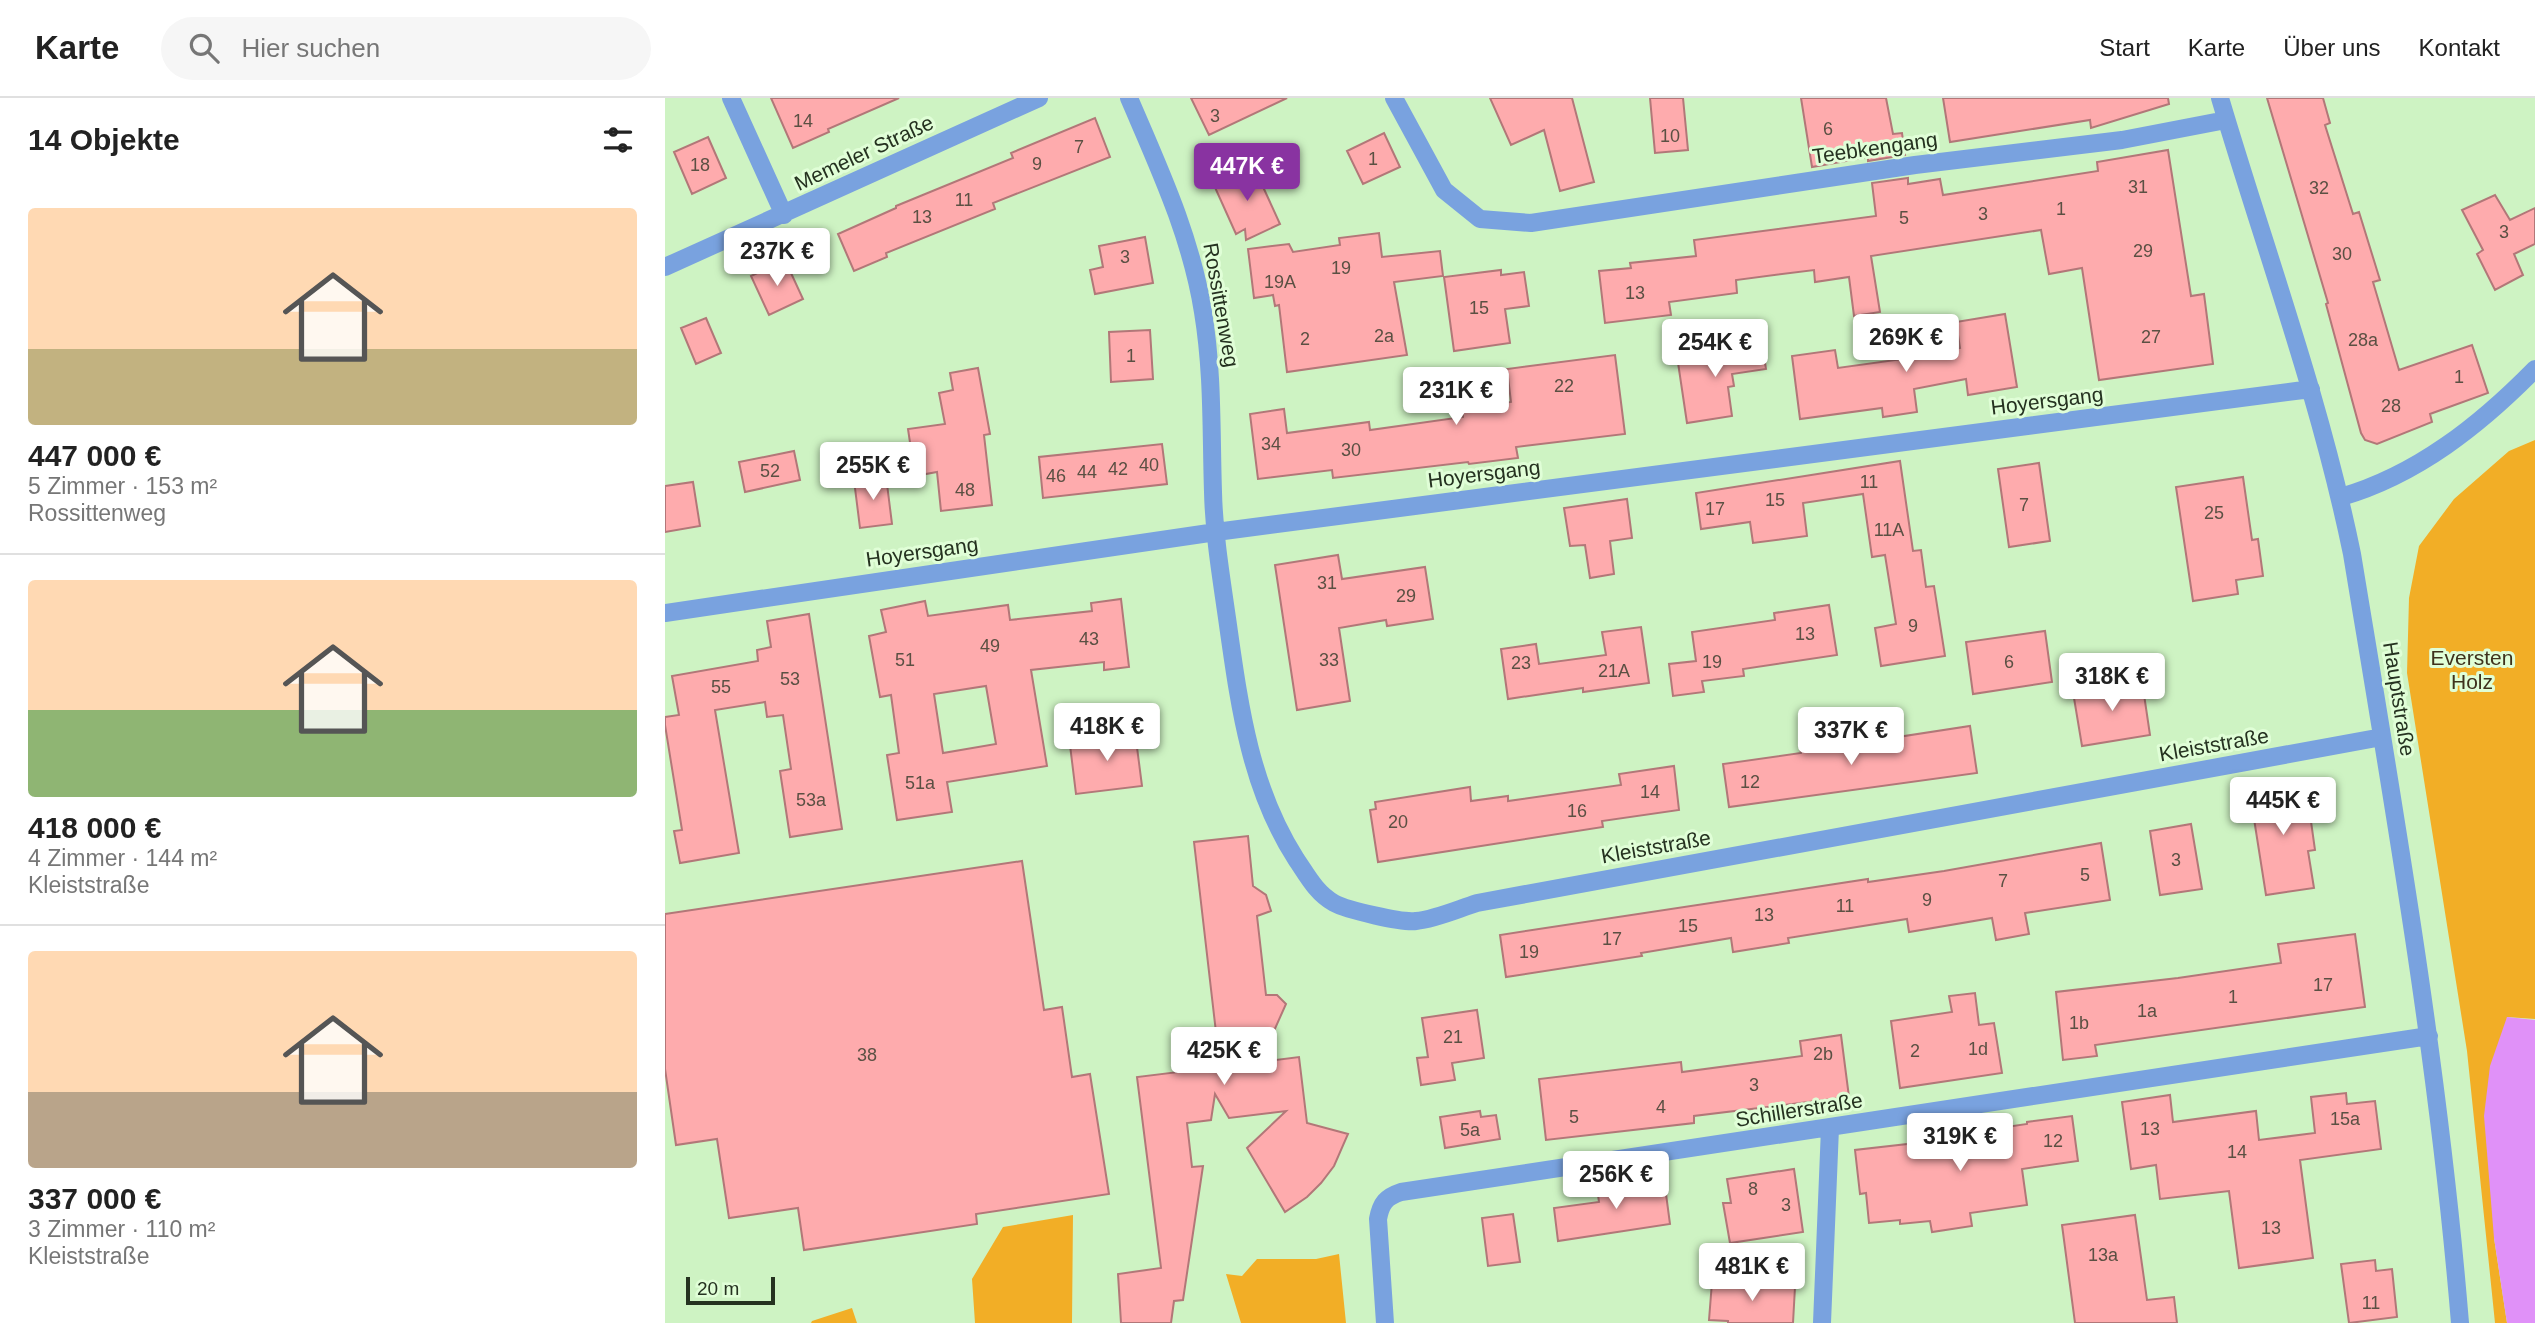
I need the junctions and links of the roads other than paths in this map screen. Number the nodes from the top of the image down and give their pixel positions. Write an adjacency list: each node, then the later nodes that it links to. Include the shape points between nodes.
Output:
1 (731, 98): 7 (street, Memeler Straße)
2 (1039, 98): 7 (street, Memeler Straße)
3 (1129, 98): 12 (street, Rossittenweg, via 1180,219 1194,267 1212,395)
4 (1394, 98): 6 (street, Teebkengang, via 1444,190 1480,219 1531,223 2122,139)
5 (2220, 98): 6 (street, Hauptstraße)
6 (2226, 120): 10 (street, Hauptstraße)
7 (784, 215): 8 (street, Memeler Straße)
8 (665, 267)
9 (2535, 369): 11 (street, via 2478,422 2418,464 2371,489)
10 (2311, 389): 11 (street, Hauptstraße); 12 (street, Hoyersgang)
11 (2341, 498): 14 (street, Hauptstraße)
12 (1216, 531): 13 (street, Hoyersgang); 14 (street, Kleiststraße, via 1240,712 1267,805 1287,845 1313,885 1332,902 1415,921 1477,903)
13 (665, 613)
14 (2382, 737): 15 (street, Hauptstraße)
15 (2429, 1036): 16 (street, Schillerstraße); 19 (street, Hauptstraße)
16 (1830, 1128): 17 (street, Schillerstraße, via 1391,1196 1385,1199 1378,1219); 18 (street)
17 (1385, 1323)
18 (1822, 1323)
19 (2460, 1323)

